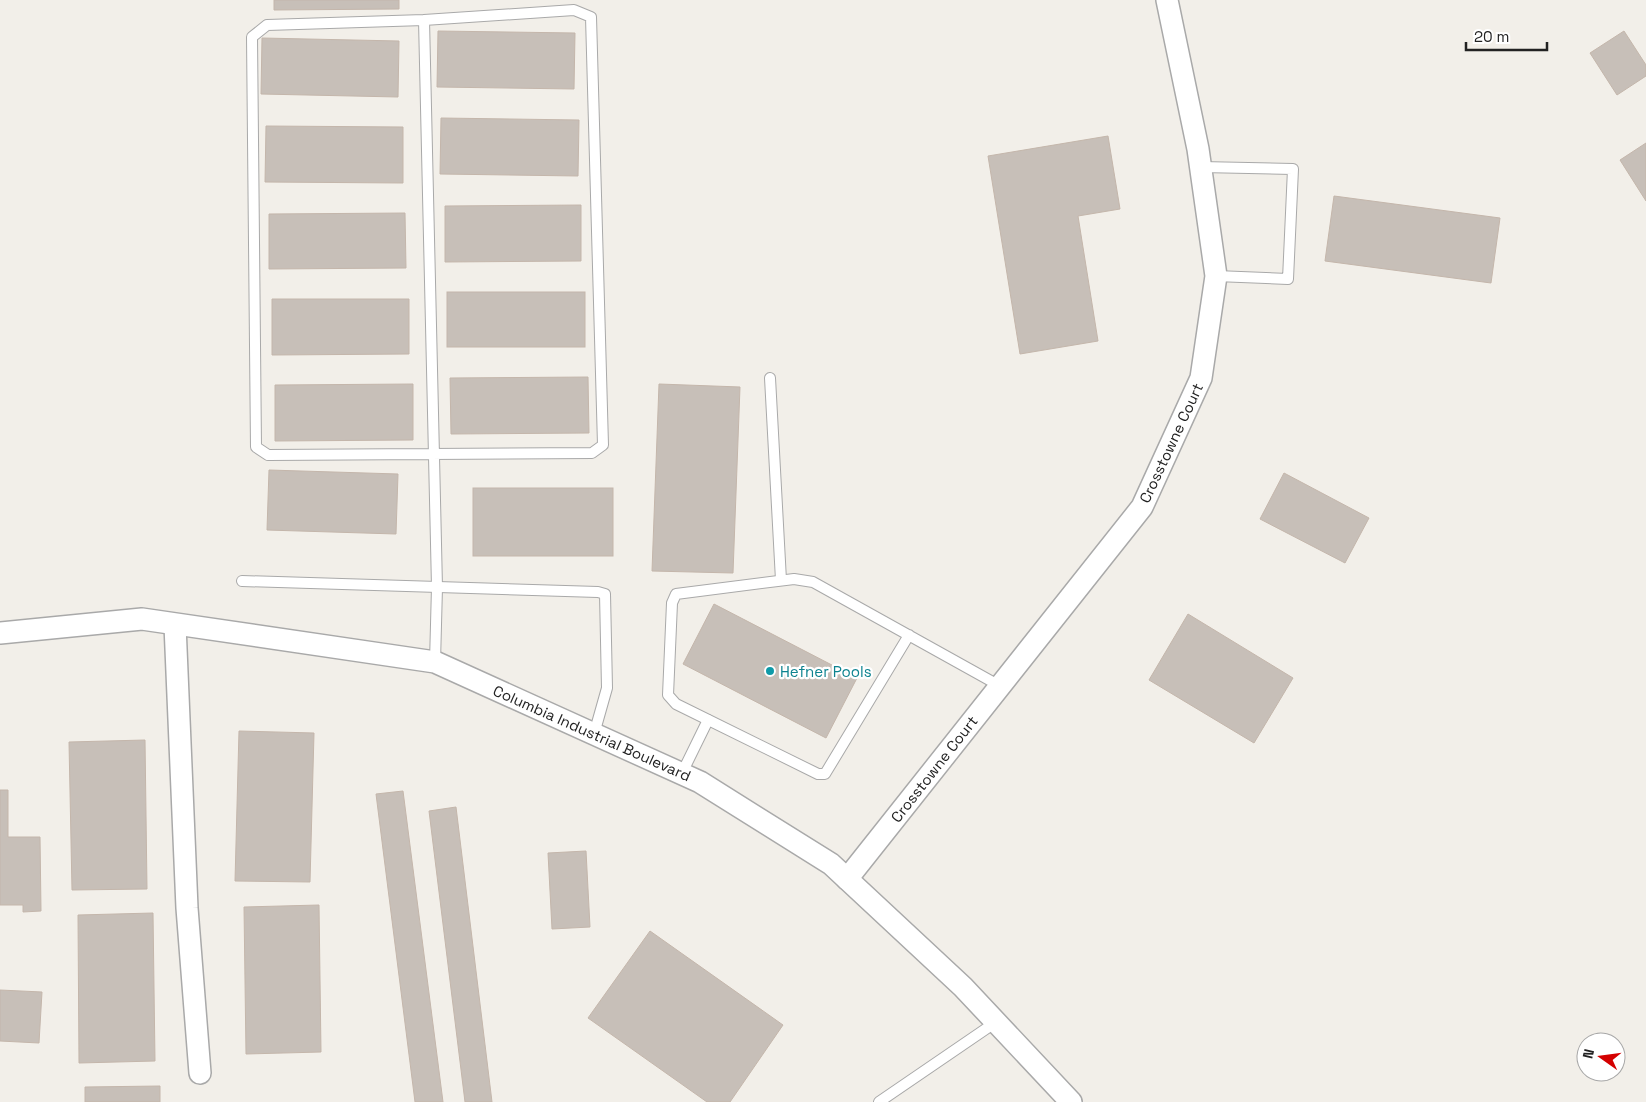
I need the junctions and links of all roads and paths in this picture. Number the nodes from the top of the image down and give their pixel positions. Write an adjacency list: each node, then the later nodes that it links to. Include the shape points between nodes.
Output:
1 (1167, 0): 3 (street, Crosstowne Court)
2 (424, 20): 6 (lane); 6 (lane, via 267,25 252,37 256,447 268,456); 6 (lane, via 574,10 591,18 602,352 603,445 592,453)
3 (1201, 167): 4 (street, Crosstowne Court); 4 (lane, via 1293,169 1288,279)
4 (1216, 276): 14 (street, Crosstowne Court, via 1200,378 1142,507)
5 (770, 378): 8 (lane)
6 (434, 454): 9 (lane)
7 (242, 580): 9 (lane)
8 (781, 580): 12 (lane, via 794,578 813,582); 15 (lane, via 676,594 672,603 668,695 676,704)
9 (437, 587): 13 (lane); 16 (lane, via 605,594 607,688)
10 (175, 625): 11 (street, Columbia Industrial Boulevard, via 142,619); 13 (street, Columbia Industrial Boulevard); 20 (street, via 187,908)
11 (0, 632)
12 (909, 635): 14 (lane); 15 (lane, via 825,774 818,774)
13 (435, 662): 16 (street, Columbia Industrial Boulevard)
14 (1000, 686): 18 (street, Crosstowne Court)
15 (708, 720): 17 (lane)
16 (594, 734): 17 (street, Columbia Industrial Boulevard)
17 (682, 773): 18 (street, Columbia Industrial Boulevard, via 831,864)
18 (847, 879): 19 (street, Columbia Industrial Boulevard)
19 (996, 1022): 21 (lane); 22 (street, Columbia Industrial Boulevard)
20 (200, 1073)
21 (878, 1102)
22 (1071, 1102)

